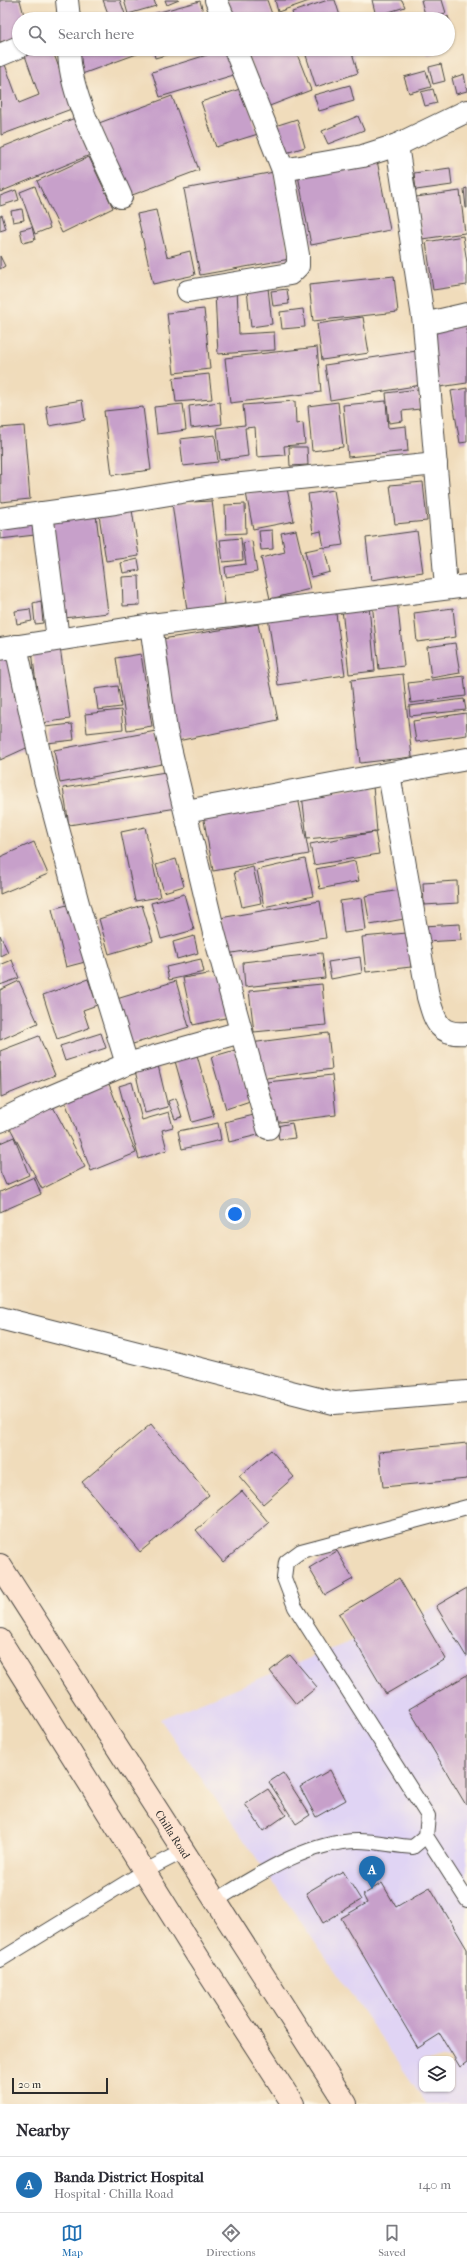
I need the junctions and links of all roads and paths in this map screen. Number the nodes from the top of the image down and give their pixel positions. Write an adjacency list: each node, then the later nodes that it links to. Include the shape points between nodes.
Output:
1 (67, 0): 3 (street)
2 (216, 0): 4 (street)
3 (68, 12)
4 (221, 12)
5 (12, 50): 6 (street)
6 (0, 56)
7 (69, 56): 12 (street, via 76,93)
8 (238, 56): 11 (street)
9 (467, 111): 10 (street)
10 (397, 145): 11 (street, via 363,156); 15 (street)
11 (283, 170): 13 (street, via 298,266 290,274)
12 (121, 197)
13 (188, 291)
14 (467, 314): 15 (street)
15 (424, 324): 16 (street)
16 (436, 464): 17 (street, via 212,487); 19 (street)
17 (42, 513): 18 (street); 21 (street)
18 (0, 519)
19 (457, 586): 20 (street)
20 (151, 625): 21 (street); 25 (street, via 166,731)
21 (58, 639): 22 (street)
22 (8, 647): 28 (street, via 80,911)
23 (467, 759): 24 (street)
24 (389, 774): 25 (street); 27 (street, via 434,1019 443,1030 456,1034)
25 (186, 811): 26 (street, via 214,933)
26 (241, 1032): 28 (street); 30 (street)
27 (467, 1033)
28 (126, 1064): 29 (street, via 45,1098)
29 (0, 1121)
30 (268, 1128)
31 (0, 1318): 32 (street, via 334,1403)
32 (467, 1392)
33 (467, 1507): 36 (lane, via 301,1551 286,1562 284,1578 295,1607 428,1816)
34 (0, 1565): 37 (main road, Chilla Road)
35 (0, 1640): 38 (main road)
36 (426, 1836): 39 (lane); 40 (lane, via 413,1847 358,1841 320,1847 274,1865)
37 (184, 1850): 38 (lane); 40 (main road, Chilla Road)
38 (145, 1871): 41 (lane); 42 (main road)
39 (467, 1900)
40 (215, 1901): 43 (main road, Chilla Road)
41 (0, 1960)
42 (293, 2104)
43 (346, 2104)

